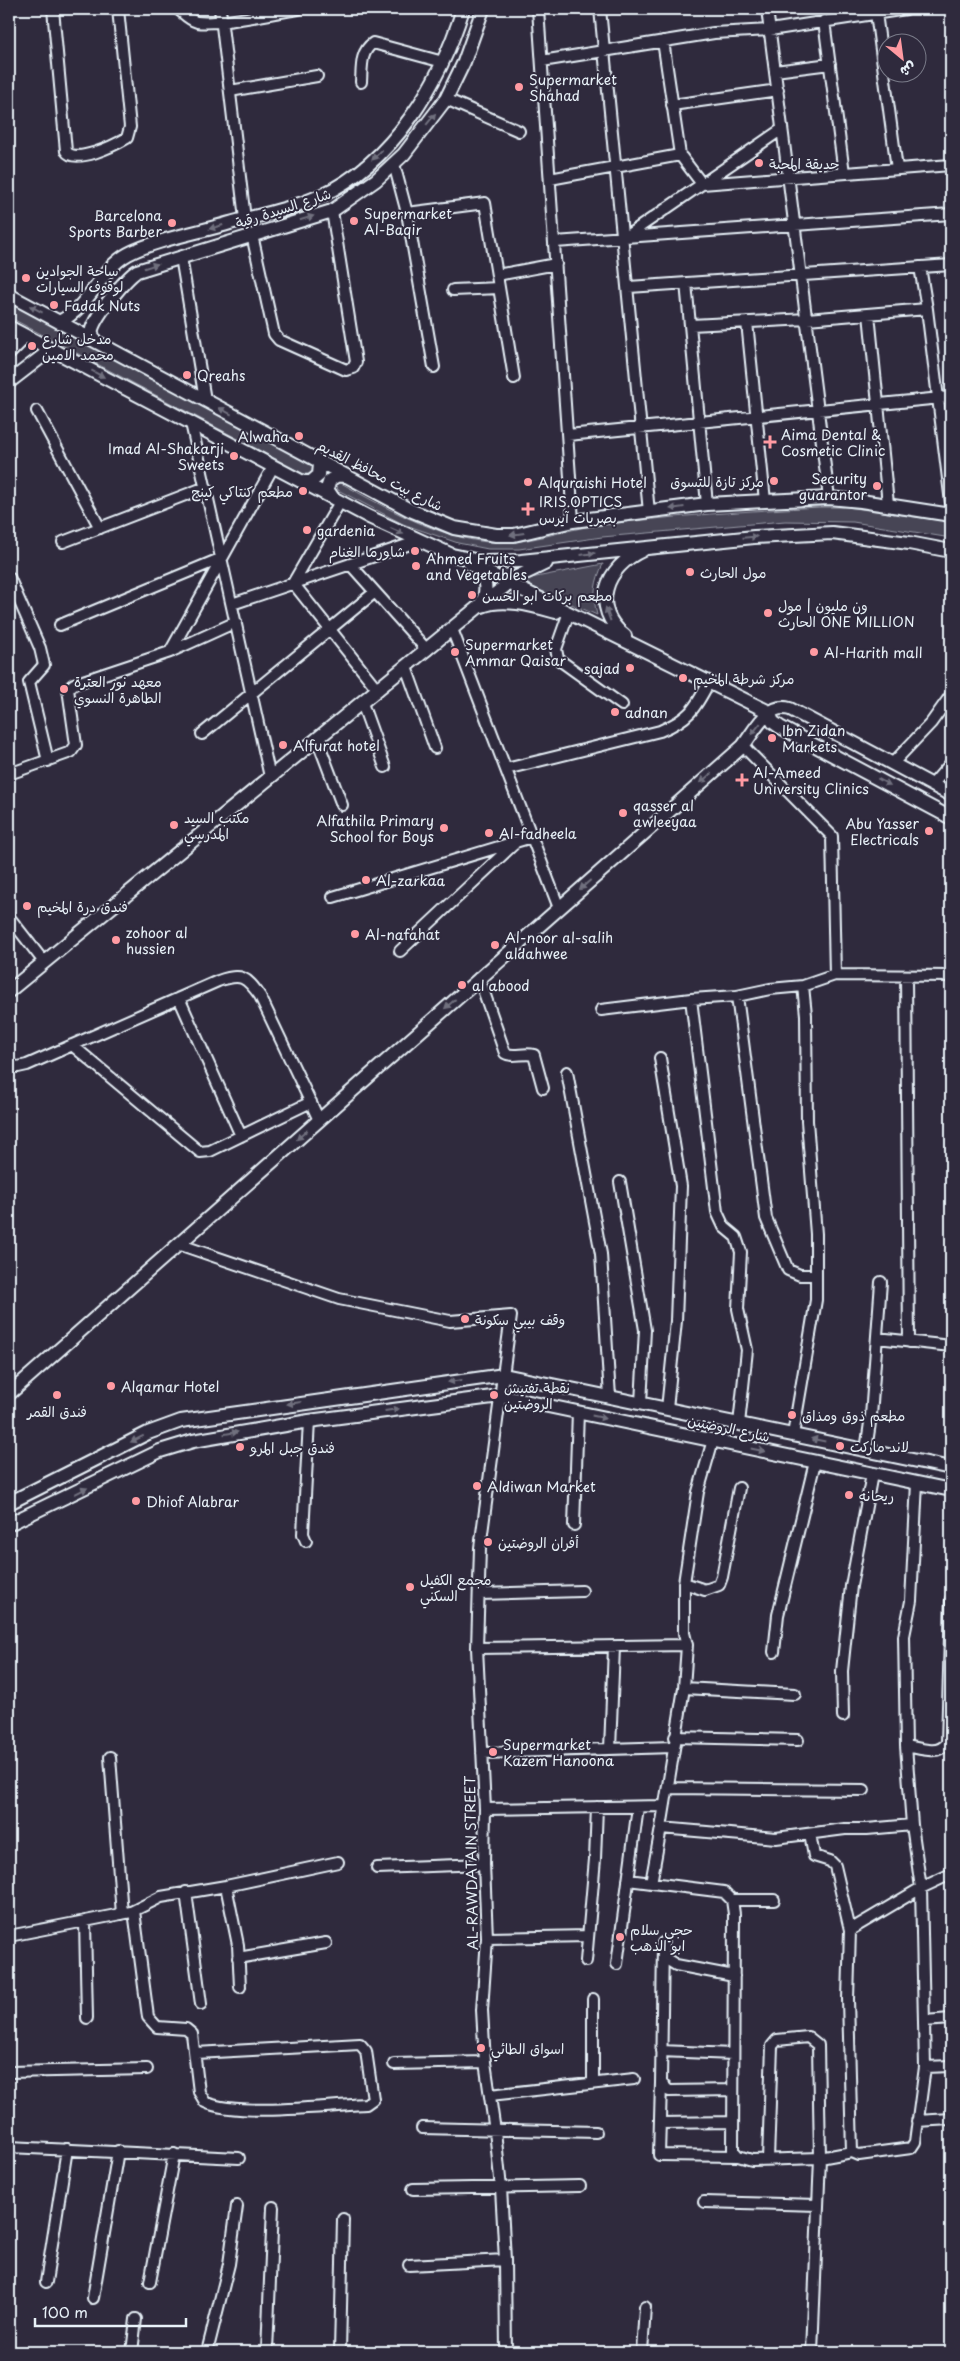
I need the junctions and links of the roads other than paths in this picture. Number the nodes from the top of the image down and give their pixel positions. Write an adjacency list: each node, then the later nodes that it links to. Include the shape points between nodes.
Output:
1 (53, 9): 2 (street, via 66,151 74,158 100,151 127,138 130,127)
2 (118, 9)
3 (178, 9): 13 (street, via 196,22)
4 (220, 9): 13 (street)
5 (298, 9): 13 (street)
6 (462, 9): 19 (main road, شارع السيدة رقية)
7 (483, 9): 26 (main road, شارع السيدة رقية)
8 (538, 9): 18 (street)
9 (600, 9): 17 (street)
10 (767, 9): 15 (street)
11 (906, 9): 12 (street)
12 (876, 13): 14 (street); 34 (street)
13 (221, 20): 25 (street)
14 (824, 21): 15 (street); 20 (street)
15 (770, 30): 16 (street, via 714,33); 21 (street)
16 (663, 41): 17 (street); 27 (street)
17 (605, 51): 18 (street); 33 (street)
18 (542, 61): 37 (street)
19 (443, 62): 23 (street, via 373,42 362,59); 42 (main road, شارع السيدة رقية, one-way to 42, via 417,108 383,150 366,165 320,196)
20 (830, 64): 21 (street); 35 (street)
21 (775, 71): 24 (street)
22 (317, 76): 25 (street)
23 (361, 82)
24 (778, 90): 27 (street); 28 (street)
25 (230, 91): 42 (street)
26 (446, 100): 29 (street); 31 (main road, شارع السيدة رقية, one-way to 26)
27 (672, 105): 30 (street)
28 (782, 128): 36 (street); 38 (street)
29 (519, 130)
30 (680, 155): 33 (street); 38 (street)
31 (394, 164): 39 (main road, شارع السيدة رقية); 40 (street)
32 (951, 165): 34 (street)
33 (617, 166): 37 (street); 45 (street)
34 (896, 169): 35 (street)
35 (844, 173): 36 (street)
36 (789, 177): 38 (street); 43 (street)
37 (550, 179): 46 (street)
38 (702, 184): 45 (street)
39 (332, 211): 44 (main road, شارع السيدة رقية, one-way to 39); 44 (street, via 356,362 353,368 346,370 279,340 274,334)
40 (407, 213): 51 (street, via 485,203); 68 (street)
41 (951, 214): 43 (street)
42 (244, 219): 61 (main road, شارع السيدة رقية, one-way to 61, via 128,254 75,312)
43 (795, 226): 45 (street); 52 (street)
44 (252, 235): 47 (main road, شارع السيدة رقية)
45 (624, 237): 46 (street); 54 (street)
46 (555, 242): 48 (street)
47 (181, 257): 65 (main road, شارع السيدة رقية, one-way to 47, via 93,327 126,280 142,268); 73 (street)
48 (556, 264): 51 (street); 81 (street)
49 (951, 265): 50 (street)
50 (920, 267): 52 (street); 58 (street)
51 (497, 275): 55 (street)
52 (802, 275): 53 (street); 60 (street)
53 (686, 283): 54 (street); 63 (street)
54 (629, 287): 80 (street)
55 (499, 288): 56 (street); 69 (street)
56 (453, 290)
57 (9, 295): 61 (main road, شارع بيت محافظ القديم, one-way to 57)
58 (927, 309): 59 (street); 72 (street)
59 (869, 314): 60 (street); 74 (street)
60 (807, 319): 62 (street); 75 (street)
61 (59, 322): 65 (main road, شارع بيت محافظ القديم)
62 (748, 322): 63 (street); 77 (street)
63 (691, 325): 78 (street)
64 (14, 330): 66 (main road); 67 (main road, via 20,342)
65 (94, 340): 73 (main road, شارع بيت محافظ القديم)
66 (55, 351): 70 (main road, via 44,355); 79 (main road, one-way to 79)
67 (9, 353)
68 (434, 367)
69 (514, 378)
70 (9, 382)
71 (951, 397): 72 (street)
72 (939, 398): 74 (street); 90 (street)
73 (205, 400): 82 (main road, شارع بيت محافظ القديم, one-way to 73)
74 (879, 404): 75 (street); 92 (street)
75 (819, 410): 77 (street); 87 (street)
76 (37, 411): 96 (street)
77 (757, 416): 78 (street); 89 (street)
78 (700, 422): 80 (street); 91 (street)
79 (191, 423): 83 (main road); 86 (street)
80 (642, 427): 81 (street); 93 (street)
81 (568, 435): 95 (street)
82 (315, 458): 84 (main road, شارع بيت محافظ القديم); 85 (main road, via 320,464 319,475 311,482)
83 (274, 467): 85 (main road); 103 (street)
84 (345, 476): 88 (main road, via 335,476 330,480 327,489); 95 (main road, شارع بيت محافظ القديم, one-way to 84, via 514,535 470,532 432,521)
85 (304, 482): 88 (main road)
86 (206, 487): 96 (street); 103 (street)
87 (829, 498): 89 (main road, شارع بيت محافظ القديم); 92 (main road, شارع بيت محافظ القديم)
88 (336, 500): 97 (main road, one-way to 97); 107 (street)
89 (765, 500): 91 (main road, شارع بيت محافظ القديم)
90 (951, 503)
91 (707, 504): 93 (main road, شارع بيت محافظ القديم, one-way to 93)
92 (888, 504): 94 (main road, شارع بيت محافظ القديم)
93 (649, 512): 95 (main road, شارع بيت محافظ القديم)
94 (951, 515)
95 (573, 521)
96 (100, 528): 98 (street)
97 (419, 541): 101 (main road); 104 (street)
98 (63, 542)
99 (650, 547): 100 (main road, one-way to 100, via 832,533 909,542); 102 (main road, one-way to 99); 118 (main road, one-way to 99, via 615,628 606,612 605,595 616,571 634,554)
100 (951, 552)
101 (452, 555): 102 (main road, via 504,562); 105 (main road)
102 (566, 557): 108 (main road, via 534,568)
103 (222, 558): 110 (street); 115 (street); 120 (street)
104 (350, 564): 107 (street); 109 (street)
105 (473, 565): 108 (main road); 111 (main road, via 482,574 485,586 484,598)
106 (9, 576): 133 (street, via 44,665 29,682)
107 (293, 583): 110 (street); 116 (street)
108 (510, 583): 111 (main road); 113 (main road)
109 (375, 592): 116 (street); 119 (street)
110 (232, 604): 114 (street)
111 (477, 608): 112 (main road, via 492,603 512,604); 117 (main road)
112 (568, 615): 113 (main road); 127 (street, via 556,649 558,658)
113 (581, 619): 118 (main road)
114 (236, 622): 120 (street); 124 (street)
115 (60, 624)
116 (330, 629): 123 (street); 124 (street)
117 (452, 629): 119 (main road); 137 (street)
118 (641, 648): 122 (main road)
119 (427, 650): 121 (main road)
120 (170, 652): 133 (street, via 74,684 68,689 76,745 71,752)
121 (406, 667): 123 (main road); 132 (street)
122 (709, 682): 128 (main road); 137 (street, via 693,712 660,731)
123 (378, 690): 126 (main road)
124 (252, 693): 129 (street); 139 (street)
125 (951, 695): 134 (street)
126 (362, 703): 130 (main road); 136 (street)
127 (622, 705)
128 (769, 712): 131 (main road, one-way to 131); 134 (main road, via 778,708 790,709); 143 (main road, one-way to 143, via 773,722)
129 (202, 734)
130 (317, 739): 139 (main road); 142 (street)
131 (743, 746): 147 (main road, one-way to 147); 151 (street, via 832,836)
132 (435, 748)
133 (48, 761): 138 (street)
134 (893, 763): 140 (main road)
135 (951, 763): 140 (street)
136 (385, 766)
137 (506, 769): 144 (street)
138 (9, 774)
139 (270, 777): 150 (main road)
140 (932, 785): 141 (main road)
141 (951, 795)
142 (342, 805)
143 (951, 818)
144 (532, 837): 145 (street); 147 (street)
145 (517, 842): 146 (street); 149 (street)
146 (333, 897)
147 (559, 908): 154 (main road)
148 (9, 917): 150 (street)
149 (400, 951)
150 (44, 962): 156 (main road)
151 (835, 975): 152 (street); 155 (street)
152 (906, 976): 153 (street); 174 (street)
153 (951, 976)
154 (479, 978): 165 (street, via 505,1053 534,1055); 167 (main road, one-way to 167)
155 (803, 986): 157 (street); 171 (street)
156 (9, 991)
157 (737, 996): 159 (street); 171 (street, via 766,1218 788,1270 800,1275)
158 (179, 998): 161 (street); 166 (street, via 230,977 248,980 260,996); 168 (street)
159 (691, 999): 160 (street); 184 (street, via 717,1212 724,1227 736,1237 741,1252 738,1309 747,1350)
160 (601, 1010)
161 (72, 1045): 163 (street, via 27,1065); 168 (street, via 200,1152 207,1152)
162 (660, 1058): 181 (street, via 680,1186 676,1321)
163 (9, 1065)
164 (567, 1072): 179 (street, via 601,1254)
165 (543, 1088)
166 (311, 1102): 167 (street); 168 (street)
167 (319, 1120): 170 (main road, one-way to 170)
168 (241, 1136)
169 (620, 1182): 180 (street, via 645,1330)
170 (178, 1244): 176 (street, AL-RAWDATAIN STREET, via 339,1300 450,1321 511,1316); 177 (main road)
171 (816, 1275): 185 (street, via 816,1300)
172 (881, 1282): 173 (street)
173 (877, 1338): 174 (street); 187 (street)
174 (909, 1342): 175 (street)
175 (951, 1346)
176 (504, 1375): 178 (street, AL-RAWDATAIN STREET); 179 (main road, شارع الروضتين); 194 (main road, شارع الروضتين, one-way to 194, via 181,1421 134,1440)
177 (9, 1394)
178 (500, 1396): 182 (main road, شارع الروضتين); 183 (main road, شارع الروضتين, one-way to 178); 200 (street, AL-RAWDATAIN STREET, via 480,1548)
179 (610, 1397): 180 (main road, شارع الروضتين)
180 (641, 1403): 181 (main road, شارع الروضتين)
181 (667, 1409): 184 (main road, شارع الروضتين)
182 (578, 1412): 186 (main road, شارع الروضتين, one-way to 186); 196 (street)
183 (309, 1421): 195 (main road, شارع الروضتين, one-way to 183, via 174,1446 212,1436); 197 (street, via 303,1534)
184 (738, 1424): 185 (main road, شارع الروضتين)
185 (793, 1435): 187 (main road, شارع الروضتين, one-way to 185)
186 (712, 1440): 188 (main road, شارع الروضتين, one-way to 188); 198 (street, via 698,1492)
187 (866, 1450): 189 (main road, شارع الروضتين)
188 (815, 1462): 190 (main road, شارع الروضتين); 205 (street, via 778,1615)
189 (951, 1468)
190 (872, 1474): 191 (main road, شارع الروضتين); 208 (street, via 850,1586 842,1671)
191 (917, 1483): 193 (main road, شارع الروضتين); 211 (street, via 911,1601 904,1636)
192 (739, 1488): 198 (street, via 719,1584 705,1590)
193 (951, 1490)
194 (9, 1503)
195 (9, 1524)
196 (574, 1525)
197 (306, 1541)
198 (684, 1583): 202 (street)
199 (582, 1591): 200 (street)
200 (480, 1594): 204 (street, AL-RAWDATAIN STREET)
201 (951, 1599): 211 (street, via 947,1743 938,1751)
202 (687, 1645): 203 (street); 206 (street)
203 (614, 1647): 204 (street); 212 (street)
204 (477, 1648): 213 (street, AL-RAWDATAIN STREET)
205 (774, 1652)
206 (684, 1688): 207 (street); 210 (street)
207 (795, 1694)
208 (843, 1716)
209 (798, 1740): 210 (street)
210 (674, 1742): 212 (street); 215 (street)
211 (906, 1746): 221 (street)
212 (610, 1749): 213 (street)
213 (482, 1753): 220 (street, AL-RAWDATAIN STREET)
214 (110, 1757): 236 (street)
215 (668, 1788): 216 (street); 218 (street)
216 (864, 1790)
217 (638, 1806): 218 (street); 219 (street); 228 (street)
218 (664, 1806): 222 (street)
219 (597, 1807): 220 (street); 240 (street)
220 (485, 1809): 225 (street, AL-RAWDATAIN STREET)
221 (912, 1824): 223 (street); 231 (street)
222 (661, 1828): 223 (street, via 776,1838); 229 (street)
223 (810, 1834): 238 (street, via 814,1856 835,1866)
224 (338, 1862): 230 (street)
225 (484, 1864): 226 (street); 241 (street, AL-RAWDATAIN STREET)
226 (376, 1868)
227 (951, 1874): 231 (street)
228 (628, 1880): 229 (street); 247 (street)
229 (651, 1883): 233 (street, via 724,1892)
230 (226, 1886): 232 (street); 245 (street)
231 (921, 1888): 238 (street); 254 (street)
232 (186, 1892): 235 (street, via 156,1898); 251 (street)
233 (732, 1900): 234 (street); 248 (street)
234 (774, 1900)
235 (134, 1911): 236 (street); 256 (street, via 148,2017 157,2027 188,2030 193,2036)
236 (122, 1914): 237 (street)
237 (85, 1921): 239 (street); 252 (street)
238 (850, 1930): 279 (street, via 848,2000)
239 (9, 1936)
240 (588, 1936): 241 (street); 246 (street)
241 (487, 1938): 258 (street, AL-RAWDATAIN STREET, via 482,2010)
242 (326, 1943): 245 (street)
243 (663, 1943): 244 (street)
244 (663, 1957): 248 (street, via 676,1965); 255 (street)
245 (238, 1958): 249 (street)
246 (586, 1961)
247 (617, 1964)
248 (734, 1976): 257 (street)
249 (240, 1987)
250 (593, 1999): 266 (street)
251 (200, 2004)
252 (87, 2018)
253 (951, 2019): 254 (street)
254 (924, 2021): 261 (street)
255 (661, 2050): 257 (street); 265 (street)
256 (196, 2053): 256 (street, via 199,2092 205,2102 212,2104 284,2109 366,2104 373,2099 366,2050 360,2044)
257 (733, 2054): 267 (street)
258 (485, 2062): 259 (street); 268 (street, AL-RAWDATAIN STREET)
259 (394, 2064)
260 (951, 2066): 261 (street)
261 (925, 2067): 270 (street)
262 (147, 2069): 263 (street)
263 (9, 2072)
264 (634, 2079): 266 (street)
265 (661, 2083): 267 (street, via 669,2091); 272 (street)
266 (593, 2084): 268 (street)
267 (733, 2090): 271 (street)
268 (490, 2095): 274 (street, AL-RAWDATAIN STREET)
269 (951, 2119): 270 (street)
270 (917, 2121): 279 (street, via 915,2142 911,2148 859,2155)
271 (733, 2122): 272 (street); 281 (street, via 733,2150)
272 (660, 2123): 281 (street, via 660,2155)
273 (422, 2128): 274 (street)
274 (495, 2131): 275 (street); 286 (street, AL-RAWDATAIN STREET)
275 (596, 2132)
276 (9, 2147): 277 (street)
277 (67, 2149): 278 (street); 295 (street)
278 (118, 2151): 280 (street); 297 (street)
279 (852, 2152): 283 (street)
280 (174, 2154): 282 (street); 296 (street)
281 (738, 2156): 284 (street, via 752,2160)
282 (239, 2158)
283 (820, 2158): 284 (street); 284 (street, via 818,2045 808,2037 777,2040 772,2046); 289 (street)
284 (768, 2159)
285 (580, 2186): 286 (street)
286 (500, 2188): 287 (street); 293 (street, AL-RAWDATAIN STREET)
287 (413, 2189)
288 (704, 2202): 289 (street)
289 (818, 2205): 306 (street)
290 (238, 2206): 301 (street, via 229,2264)
291 (273, 2207): 302 (street)
292 (342, 2219): 303 (street)
293 (505, 2260): 294 (street); 304 (street, AL-RAWDATAIN STREET)
294 (409, 2265)
295 (46, 2282)
296 (150, 2282)
297 (93, 2298)
298 (645, 2307): 305 (street)
299 (136, 2319): 300 (street)
300 (132, 2352)
301 (208, 2352)
302 (267, 2352)
303 (340, 2352)
304 (506, 2352)
305 (642, 2352)
306 (812, 2352)

